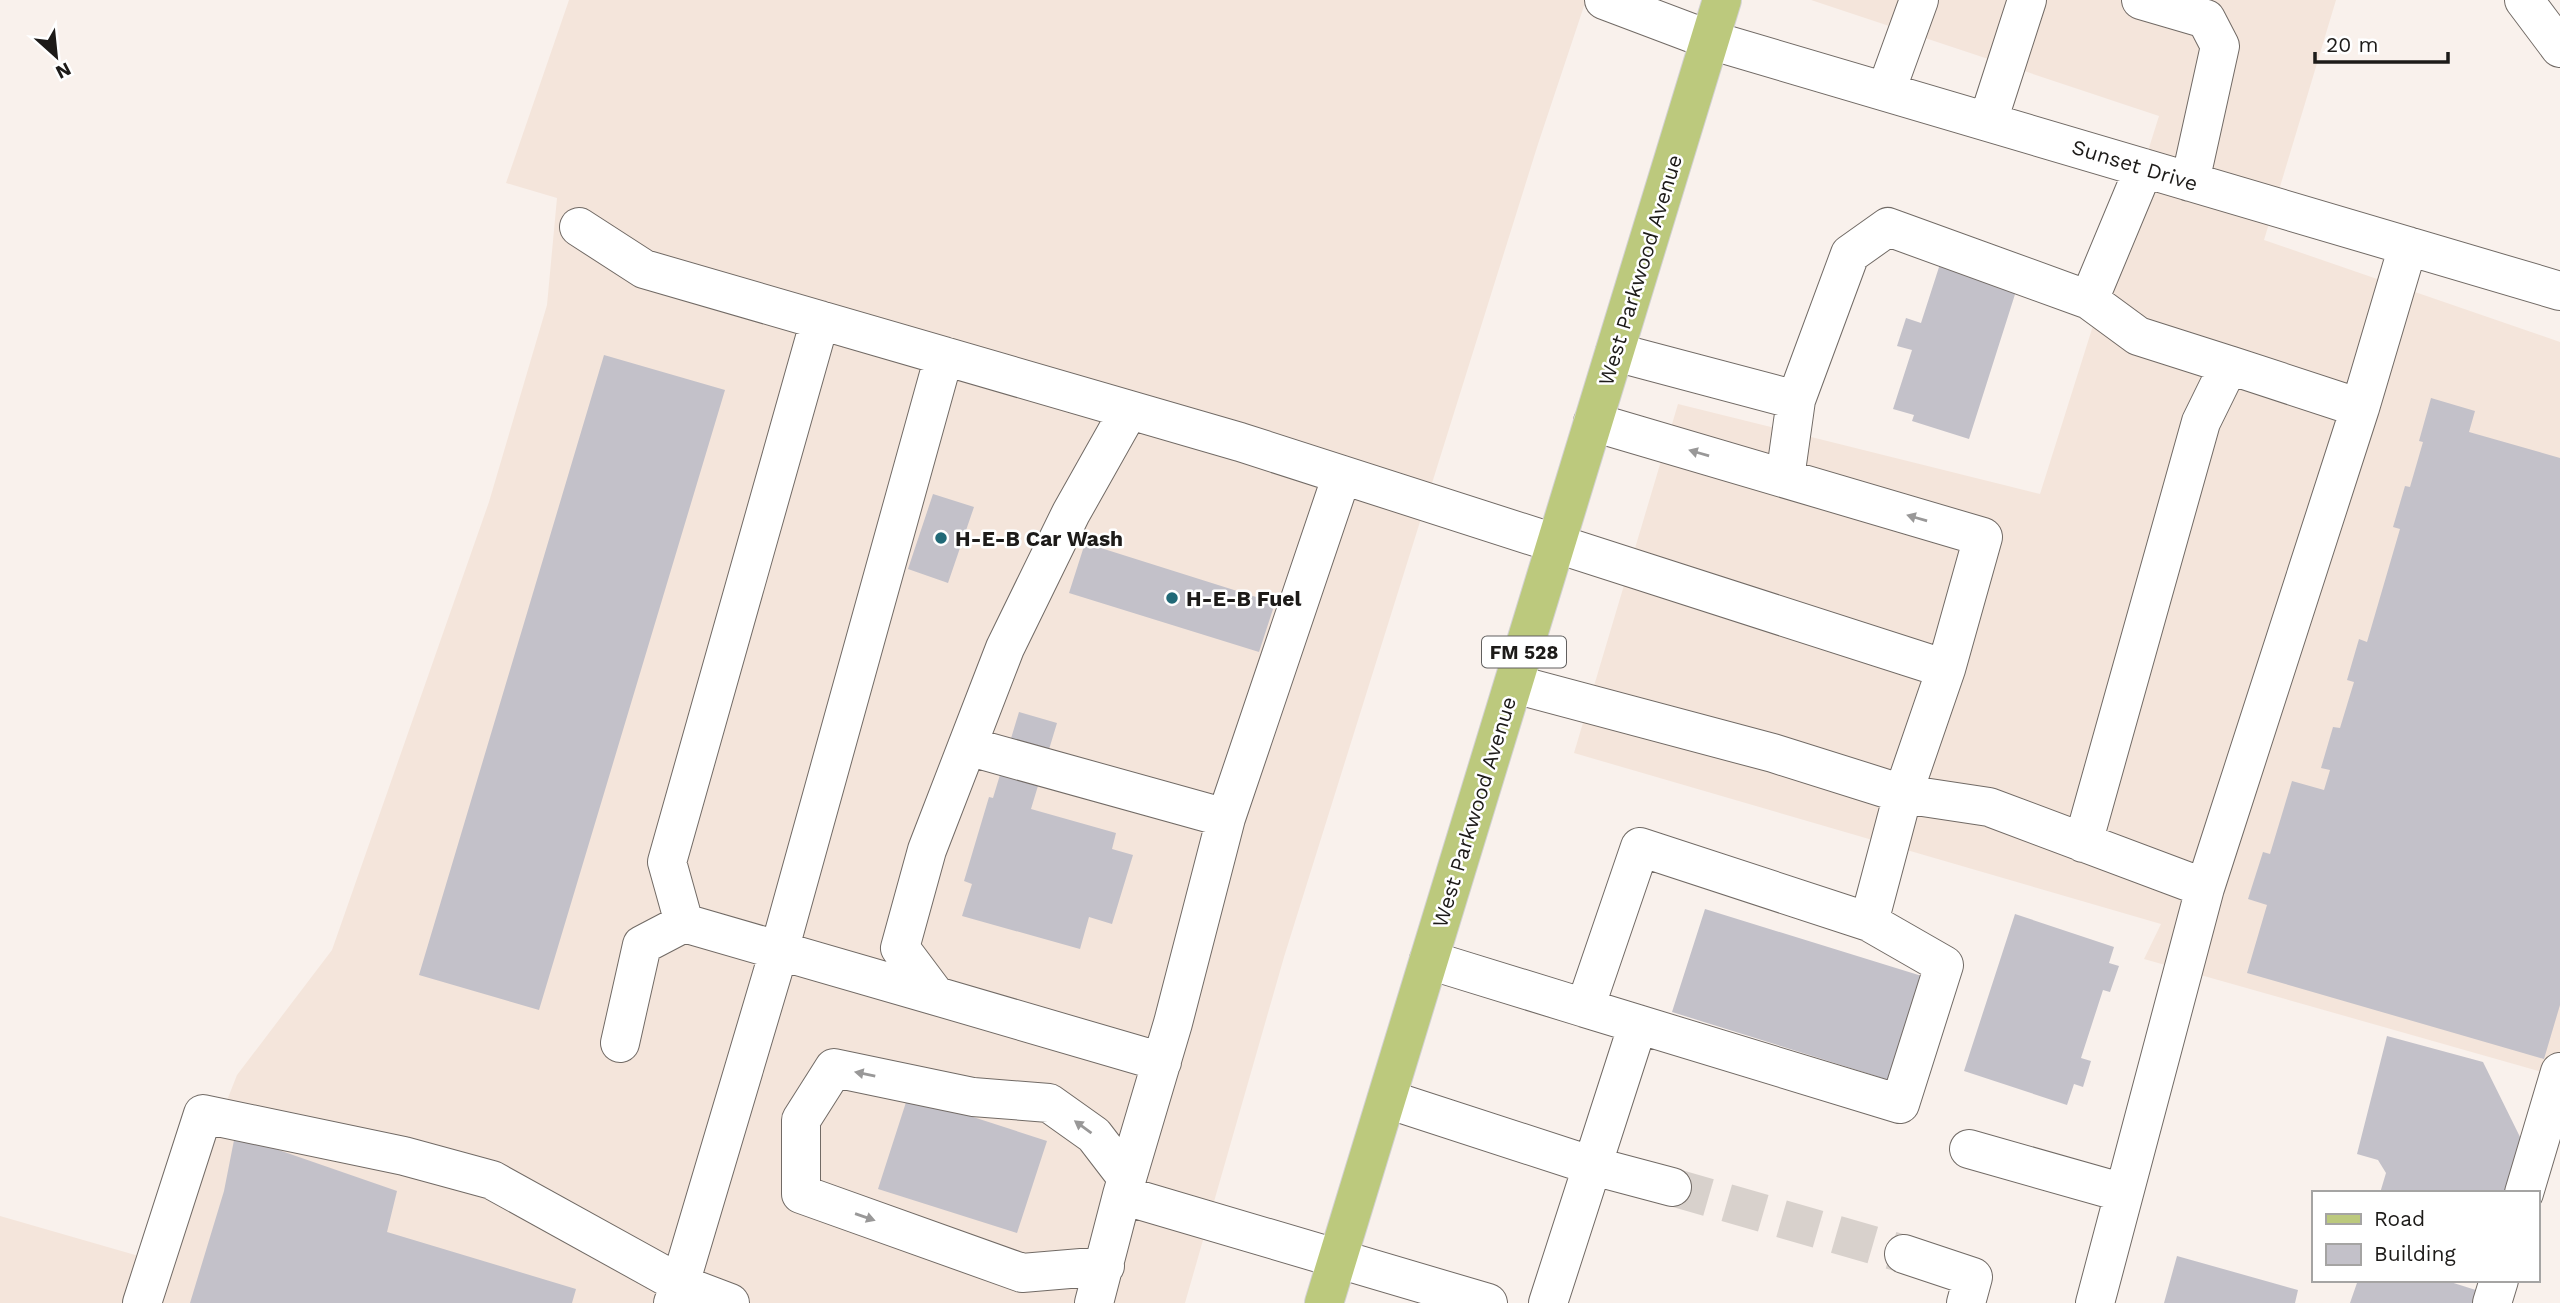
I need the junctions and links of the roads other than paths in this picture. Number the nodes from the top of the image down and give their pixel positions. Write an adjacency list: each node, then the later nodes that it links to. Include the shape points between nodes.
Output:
1 (1604, 0): 7 (street, Sunset Drive)
2 (1722, 0): 7 (main road, West Parkwood Avenue / FM 528)
3 (1919, 0): 9 (street)
4 (2027, 0): 10 (street)
5 (2141, 0): 12 (street, via 2206,19 2220,47)
6 (2524, 0): 8 (street)
7 (1710, 40): 9 (street, Sunset Drive); 18 (main road, West Parkwood Avenue / FM 528)
8 (2560, 48)
9 (1885, 91): 10 (street, Sunset Drive)
10 (1987, 121): 11 (street, Sunset Drive)
11 (2144, 168): 12 (street, Sunset Drive); 16 (street)
12 (2190, 182): 14 (street, Sunset Drive)
13 (579, 227): 17 (street, via 644,269)
14 (2408, 246): 15 (street, Sunset Drive); 22 (street)
15 (2560, 291)
16 (2090, 300): 20 (street, via 2138,335); 21 (street, via 1888,228 1850,254)
17 (820, 320): 19 (street); 36 (street, via 667,862)
18 (1615, 352): 21 (street); 24 (main road, West Parkwood Avenue / FM 528)
19 (944, 356): 23 (street); 37 (street)
20 (2229, 365): 22 (street); 33 (street, via 2201,422)
21 (1796, 400): 26 (street)
22 (2360, 408): 34 (street)
23 (1129, 410): 25 (street); 30 (street, via 1071,513 1005,648)
24 (1593, 422): 26 (street, one-way to 24); 27 (main road, West Parkwood Avenue / FM 528)
25 (1342, 475): 27 (street); 32 (street)
26 (1785, 478): 28 (street, one-way to 26, via 1983,537)
27 (1556, 545): 28 (street); 29 (main road, West Parkwood Avenue / FM 528)
28 (1945, 669): 31 (street)
29 (1514, 684): 31 (street, via 1773,753); 38 (main road, West Parkwood Avenue / FM 528)
30 (967, 746): 32 (street); 39 (street, via 927,850 900,948)
31 (1902, 794): 33 (street, via 1989,807); 35 (street)
32 (1226, 818): 43 (street)
33 (2083, 843): 34 (street)
34 (2205, 888): 51 (street)
35 (1869, 922): 40 (street, via 1640,846); 41 (street, via 1944,965 1900,1104)
36 (684, 923): 37 (street); 42 (street, via 642,945)
37 (779, 951): 39 (street); 56 (street)
38 (1429, 960): 40 (street); 45 (main road, West Parkwood Avenue / FM 528)
39 (936, 996): 43 (street)
40 (1585, 1008): 41 (street)
41 (1638, 1024): 47 (street)
42 (620, 1043)
43 (1161, 1062): 48 (street)
44 (2560, 1072): 50 (street)
45 (1387, 1099): 47 (street); 53 (main road, West Parkwood Avenue / FM 528)
46 (1969, 1149): 51 (street)
47 (1592, 1166): 49 (street); 62 (street)
48 (1125, 1187): 53 (street); 54 (street); 54 (street, one-way to 54, via 1094,1135 1049,1103 973,1097 834,1068 801,1120 801,1194 1022,1273)
49 (1672, 1187)
50 (2525, 1191)
51 (2124, 1193): 64 (street)
52 (1904, 1254): 63 (street, via 1973,1277)
53 (1338, 1260): 60 (main road, West Parkwood Avenue / FM 528); 61 (street)
54 (1105, 1266): 59 (street)
55 (2498, 1282): 65 (street)
56 (677, 1294): 57 (street, via 492,1180 404,1156 203,1114); 58 (street)
57 (142, 1303)
58 (730, 1303)
59 (1094, 1303)
60 (1325, 1303)
61 (1488, 1303)
62 (1548, 1303)
63 (1966, 1303)
64 (2095, 1303)
65 (2493, 1303)

